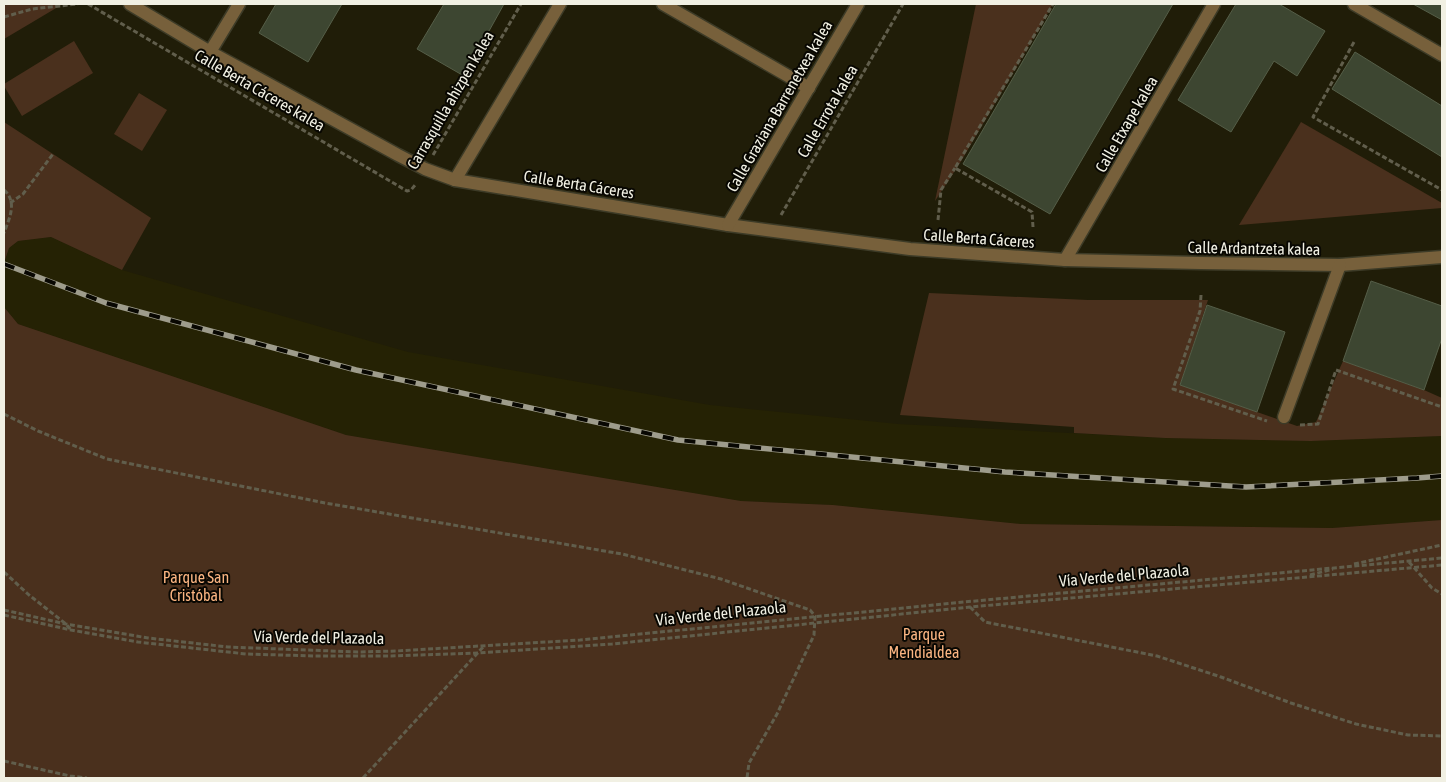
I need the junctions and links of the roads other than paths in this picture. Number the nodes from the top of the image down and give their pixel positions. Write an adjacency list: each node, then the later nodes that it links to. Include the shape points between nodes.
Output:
1 (130, 4): 8 (street, Calle Berta Cáceres)
2 (239, 4): 8 (street)
3 (560, 4): 11 (street)
4 (663, 4): 10 (street)
5 (858, 4): 10 (street, Calle Graziana Barrenetxea kalea)
6 (1214, 4): 14 (street, Calle Etxape kalea)
7 (1354, 4): 9 (street)
8 (210, 52): 11 (street, Calle Berta Cáceres, via 424,169)
9 (1442, 55)
10 (809, 88): 12 (street, Calle Graziana Barrenetxea kalea)
11 (455, 180): 12 (street, Calle Berta Cáceres)
12 (728, 225): 14 (street, Calle Berta Cáceres, via 910,249)
13 (1442, 257): 15 (street, Calle Ardantzeta kalea)
14 (1066, 260): 15 (street, Calle Ardantzeta kalea)
15 (1340, 265): 16 (street)
16 (1284, 417)

